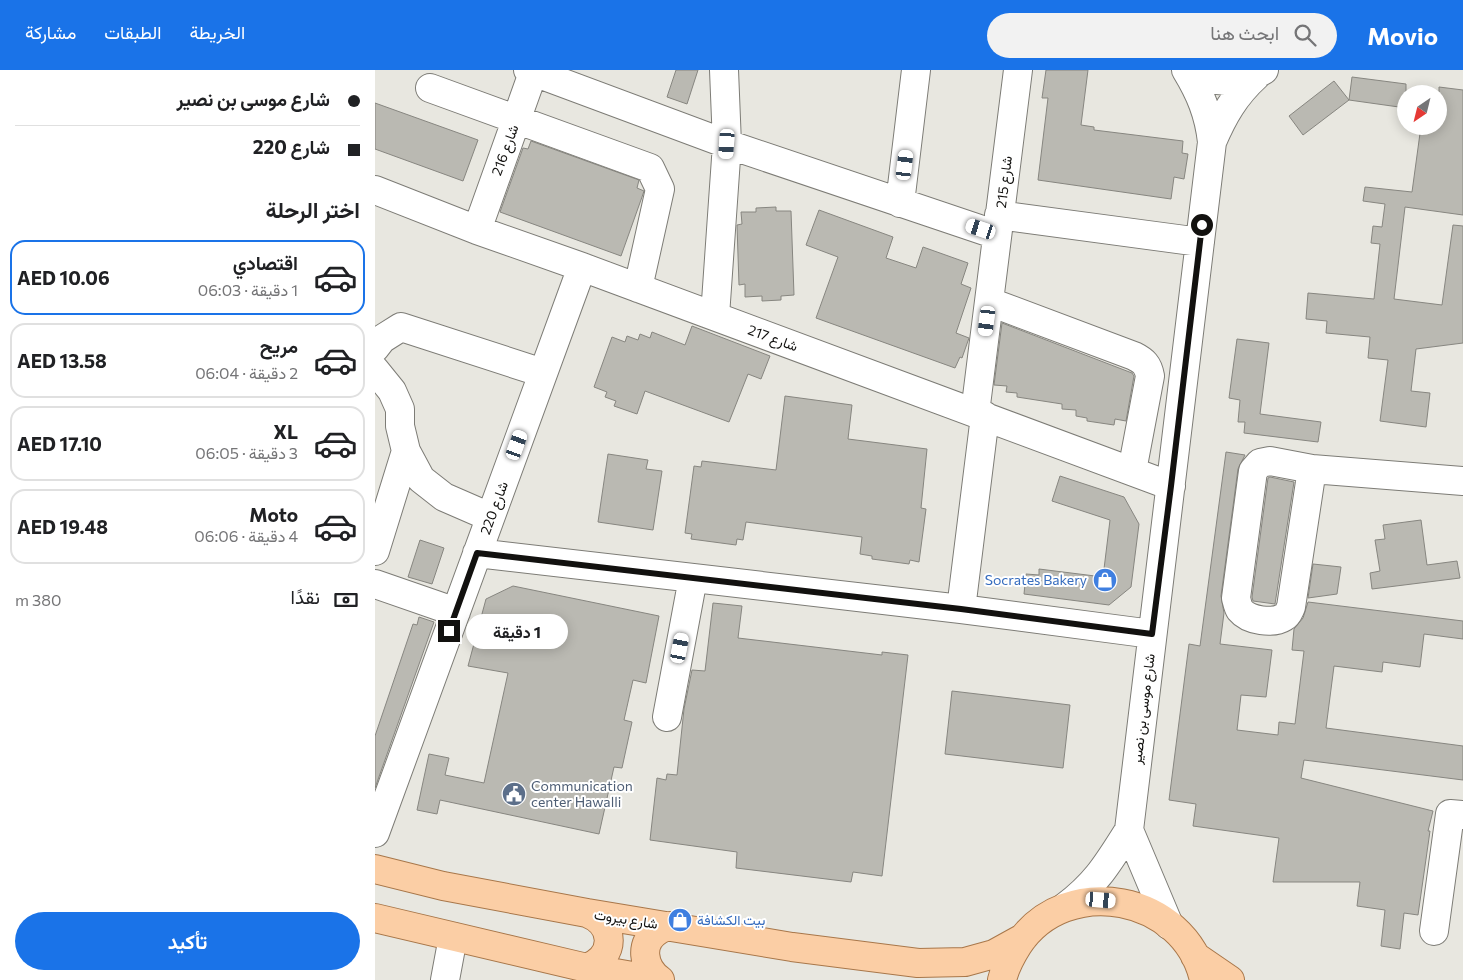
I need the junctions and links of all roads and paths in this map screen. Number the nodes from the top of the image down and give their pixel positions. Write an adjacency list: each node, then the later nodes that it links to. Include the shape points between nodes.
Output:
1 (724, 70): 10 (street)
2 (916, 70): 12 (street)
3 (1018, 70): 13 (street, شارع 215)
4 (1187, 70): 6 (street, via 1208,79 1232,82); 9 (street, شارع موسى بن نصير, via 1203,100)
5 (532, 71): 8 (street, شارع 216); 10 (street)
6 (1260, 73): 9 (street, شارع موسى بن نصير, via 1233,100)
7 (430, 88): 8 (street)
8 (517, 119): 14 (street, شارع 216); 17 (street, via 650,168 660,188)
9 (1212, 142): 15 (street, شارع موسى بن نصير)
10 (727, 144): 12 (street); 19 (street)
11 (375, 190): 14 (street, شارع 217)
12 (900, 203): 13 (street)
13 (998, 225): 15 (street); 18 (street, شارع 215)
14 (477, 230): 16 (street, شارع 217)
15 (1200, 242): 28 (street, شارع موسى بن نصير)
16 (582, 267): 17 (street, شارع 217); 22 (street, شارع 220)
17 (638, 288): 19 (street, شارع 217)
18 (990, 302): 23 (street, شارع 215); 26 (street, via 1145,363 1150,376)
19 (715, 316): 23 (street, شارع 217)
20 (375, 348): 22 (street, via 401,327)
21 (375, 370): 24 (street, via 392,391 400,409)
22 (543, 373): 29 (street, شارع 220)
23 (980, 415): 26 (street, شارع 217); 34 (street, شارع 215)
24 (406, 451): 29 (street, via 421,479 444,497); 30 (street)
25 (1312, 469): 25 (street, via 1270,461 1260,463 1253,471 1236,598 1241,610 1249,617 1276,620 1286,616 1291,607); 27 (street)
26 (1132, 471): 28 (street, شارع 217)
27 (1463, 481)
28 (1171, 486): 36 (street, شارع موسى بن نصير)
29 (490, 518): 31 (street, شارع 220)
30 (375, 551)
31 (477, 553): 32 (street); 35 (street, شارع 220)
32 (693, 578): 34 (street); 37 (street)
33 (375, 584): 35 (street)
34 (961, 609): 36 (street)
35 (456, 612): 40 (street, شارع 220)
36 (1152, 634): 39 (street, شارع موسى بن نصير)
37 (667, 717)
38 (1463, 815): 47 (street, via 1450,814)
39 (1129, 830): 42 (street, شارع موسى بن نصير, via 1101,874); 45 (street, شارع موسى بن نصير)
40 (375, 833)
41 (375, 869): 43 (main road, شارع بيروت, via 443,886)
42 (1065, 907): 45 (main road, via 1101,900 1120,902 1137,906); 49 (main road, via 1049,915)
43 (587, 913): 46 (main road, شارع بيروت); 50 (main road, via 603,923 609,941 603,958)
44 (375, 918): 48 (main road)
45 (1169, 925): 51 (main road, via 1184,939)
46 (670, 926): 49 (main road, شارع بيروت, via 931,964 965,962 994,954); 54 (main road, via 654,934 645,950 646,963)
47 (1434, 931)
48 (453, 937): 50 (main road); 52 (street)
49 (1023, 938): 55 (main road, via 1011,955)
50 (587, 968): 53 (main road)
51 (1199, 968): 56 (main road)
52 (449, 979)
53 (655, 980)
54 (660, 980)
55 (1003, 980)
56 (1230, 980)

